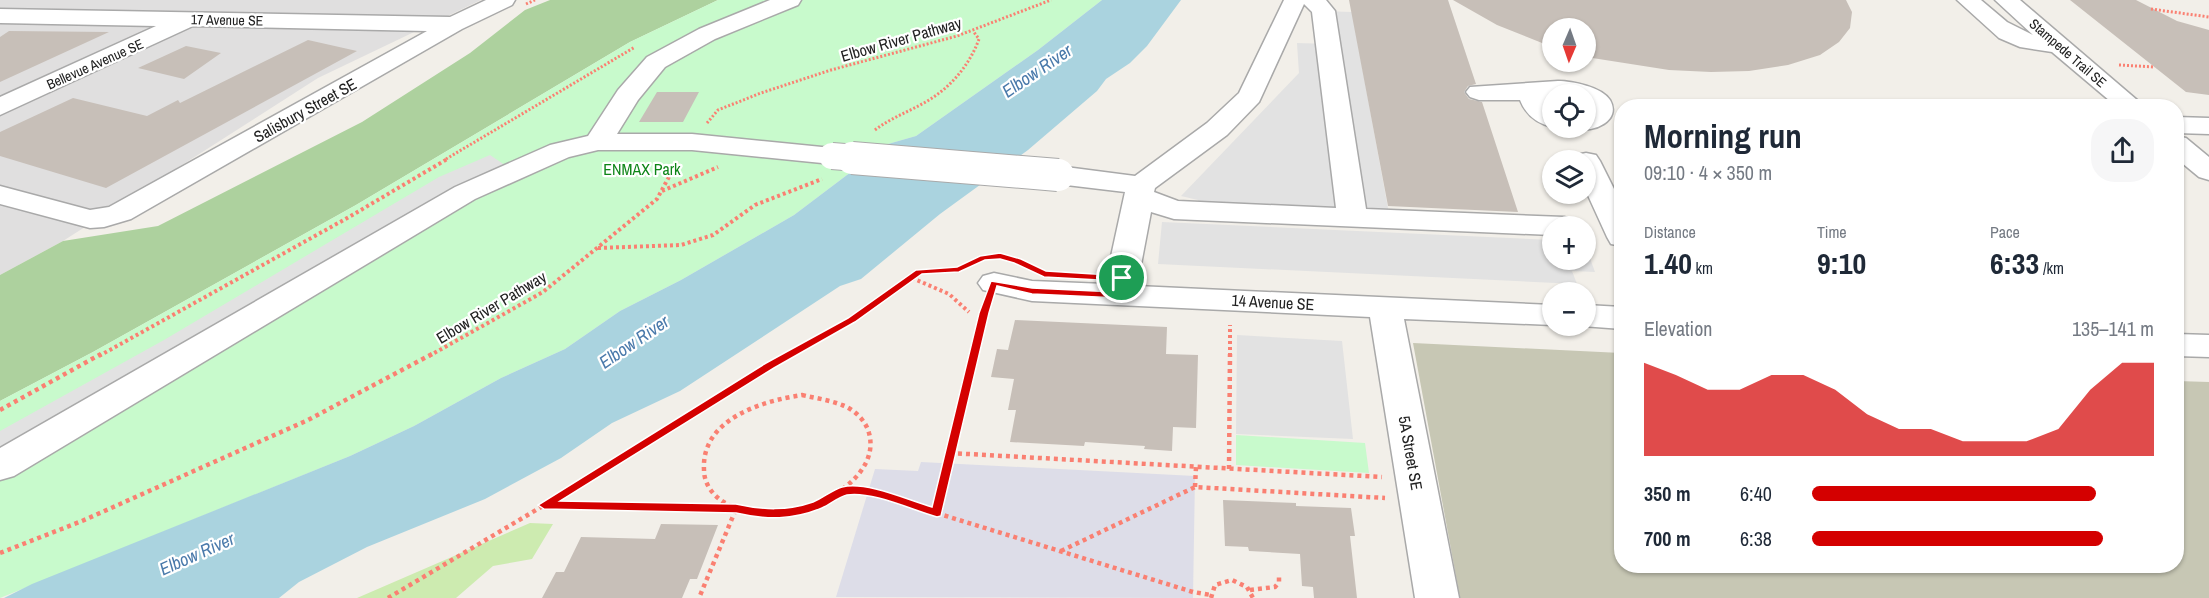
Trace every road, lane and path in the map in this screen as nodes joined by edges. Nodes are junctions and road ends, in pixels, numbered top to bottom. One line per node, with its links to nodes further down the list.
1 (93, 0): 13 (street)
2 (220, 0): 15 (street, Bellevue Avenue SE)
3 (347, 0): 16 (street)
4 (504, 0): 17 (street, Salisbury Street SE)
5 (790, 0): 31 (street)
6 (1051, 0): 32 (path, Elbow River Pathway)
7 (1295, 0): 35 (street)
8 (1313, 0): 37 (street)
9 (1968, 0): 19 (street)
10 (2006, 0): 19 (street, Stampede Trail SE)
11 (2151, 9): 14 (path)
12 (0, 16): 13 (street, 17 Avenue SE)
13 (62, 18): 15 (street, 17 Avenue SE)
14 (2209, 18)
15 (189, 20): 16 (street, 17 Avenue SE); 25 (street, Bellevue Avenue SE)
16 (306, 21): 17 (street, 17 Avenue SE)
17 (454, 24): 36 (street, Salisbury Street SE)
18 (639, 45): 52 (path)
19 (2059, 45): 23 (street, Stampede Trail SE)
20 (2113, 65): 21 (path)
21 (2155, 67)
22 (1480, 97): 26 (street)
23 (2123, 99)
24 (1596, 101): 27 (street)
25 (0, 106)
26 (1542, 116)
27 (1596, 116)
28 (2184, 125): 29 (street)
29 (2209, 126)
30 (1572, 138): 39 (street)
31 (598, 142): 32 (street); 54 (street)
32 (692, 142): 35 (street, bridge); 65 (path, Elbow River Pathway)
33 (2184, 151): 34 (street)
34 (2209, 171)
35 (1140, 191): 37 (street); 43 (street)
36 (0, 195)
37 (1352, 217): 38 (street)
38 (1542, 225)
39 (1614, 228)
40 (1025, 264): 41 (path)
41 (911, 278): 45 (path); 61 (path)
42 (994, 283): 43 (street, 14 Avenue SE); 53 (path)
43 (1119, 295): 44 (street, 14 Avenue SE)
44 (1385, 307): 46 (street, 14 Avenue SE); 72 (street, 5A Street SE)
45 (969, 312)
46 (1542, 315)
47 (1596, 317): 48 (street)
48 (1614, 318)
49 (1230, 326): 56 (path)
50 (2184, 345): 51 (street)
51 (2209, 346)
52 (0, 410)
53 (950, 453): 55 (path); 63 (path)
54 (0, 466)
55 (1196, 466): 56 (path); 58 (path)
56 (1229, 469): 57 (path)
57 (1382, 477)
58 (1195, 487): 60 (path); 64 (path)
59 (844, 491): 62 (path); 62 (path); 63 (path)
60 (1385, 498)
61 (544, 505): 62 (path); 69 (path)
62 (736, 509): 70 (path)
63 (937, 513): 64 (path)
64 (1061, 552): 68 (path)
65 (0, 553)
66 (1279, 577): 67 (path)
67 (1250, 590): 68 (path); 71 (path)
68 (1211, 597)
69 (388, 598)
70 (699, 598)
71 (1253, 598)
72 (1437, 598)

